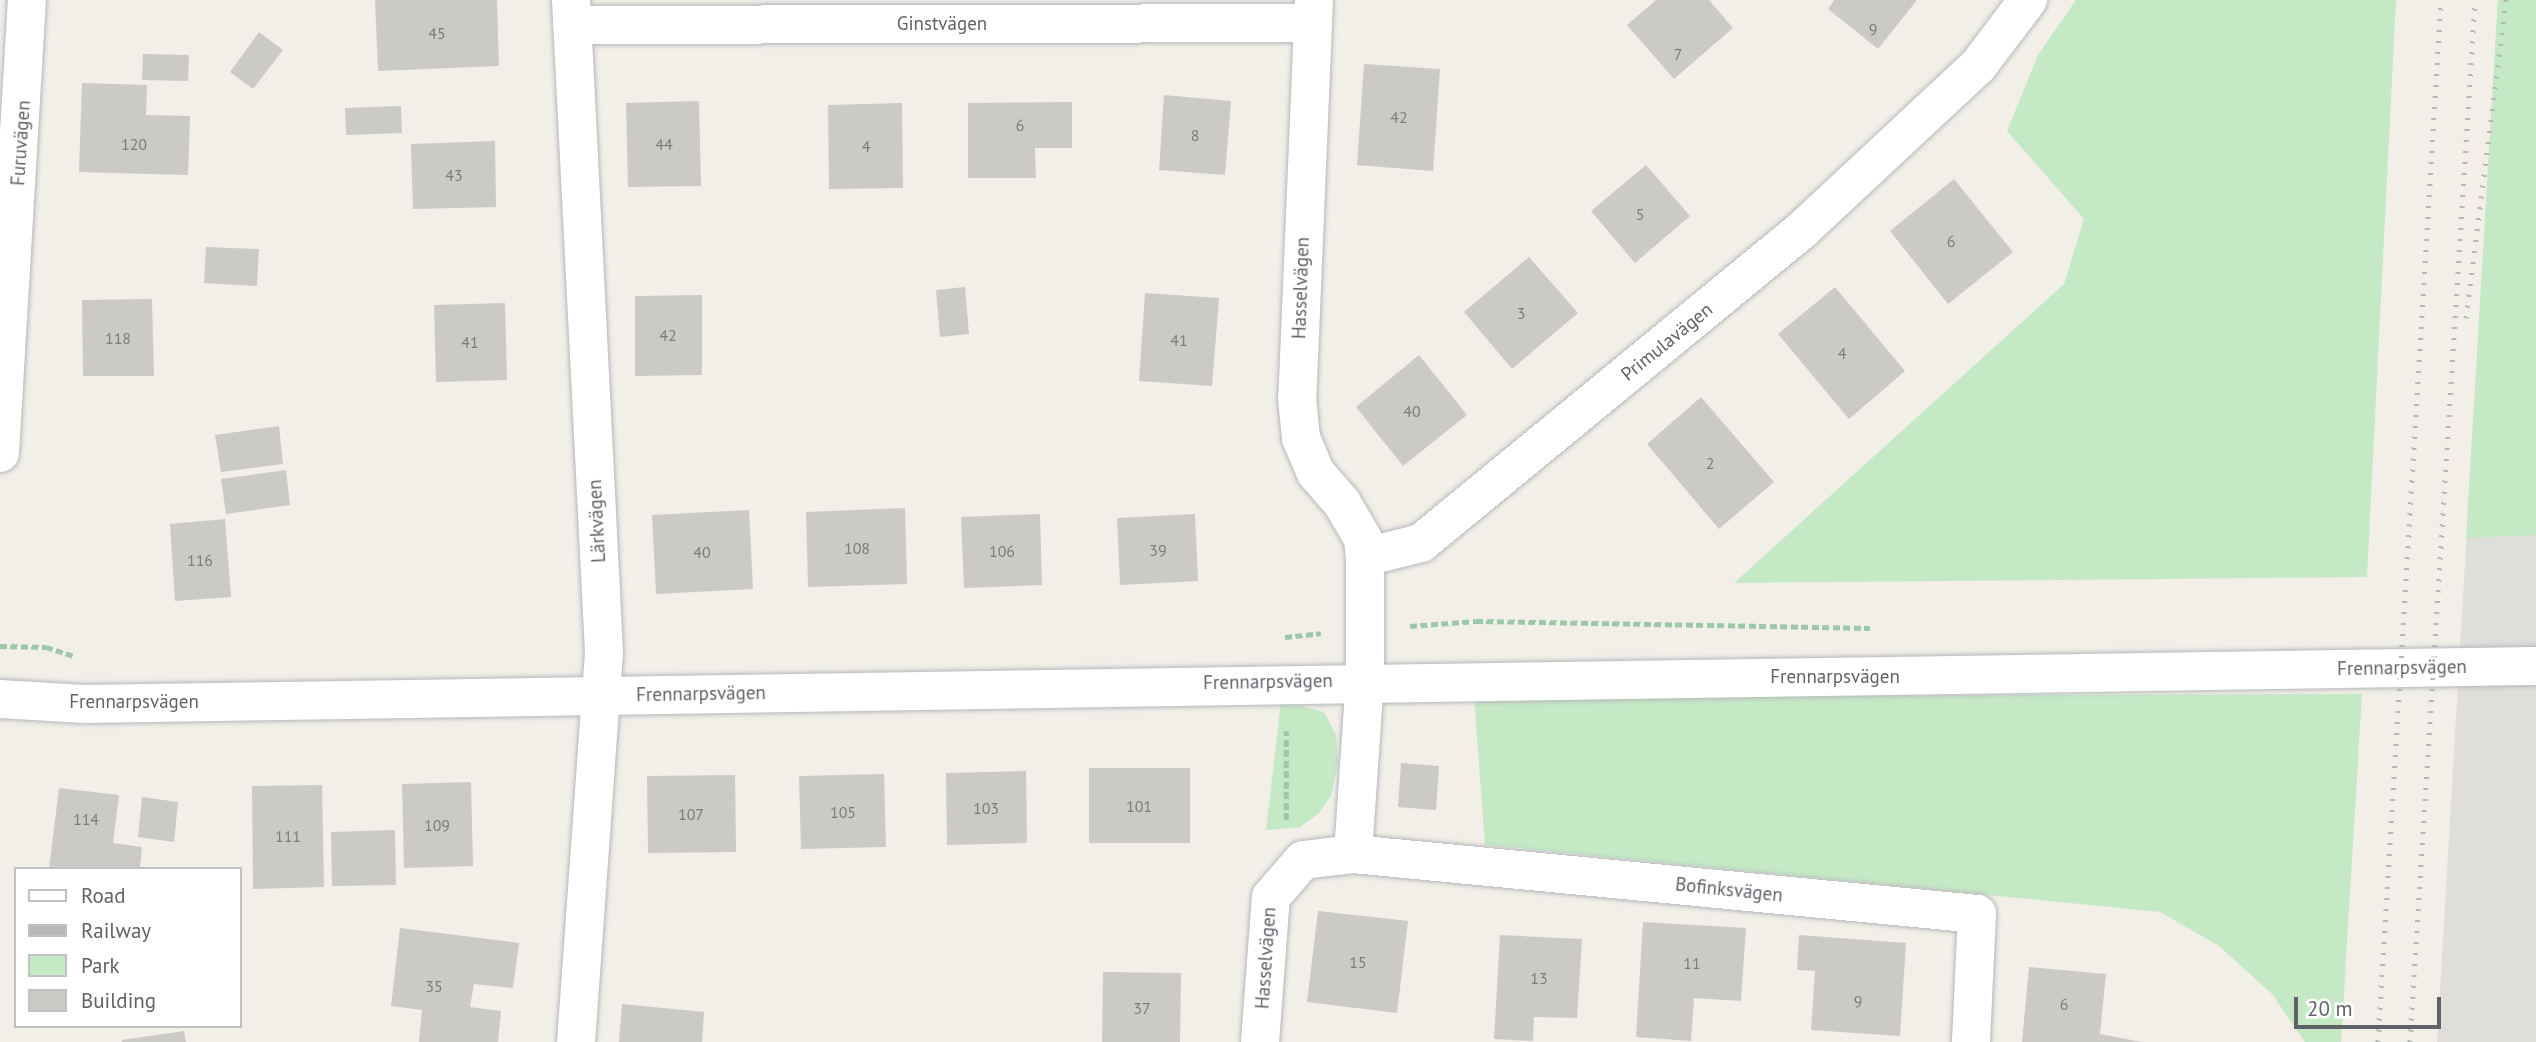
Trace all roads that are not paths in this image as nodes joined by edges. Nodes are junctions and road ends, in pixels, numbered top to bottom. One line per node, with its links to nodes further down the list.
1 (27, 0): 5 (street, Furuvägen)
2 (2028, 0): 6 (street, Primulavägen)
3 (1314, 11): 4 (street, Ginstvägen); 6 (street, Hasselvägen)
4 (571, 13): 9 (street, Lärkvägen)
5 (0, 453)
6 (1364, 557): 8 (street)
7 (2536, 666): 8 (street, Frennarpsvägen)
8 (1365, 679): 9 (street, Frennarpsvägen); 11 (street)
9 (602, 696): 10 (street, Frennarpsvägen); 12 (street, Lärkvägen)
10 (0, 699)
11 (1353, 854): 13 (street, Hasselvägen); 14 (street, Bofinksvägen)
12 (576, 1042)
13 (1260, 1042)
14 (1971, 1042)

